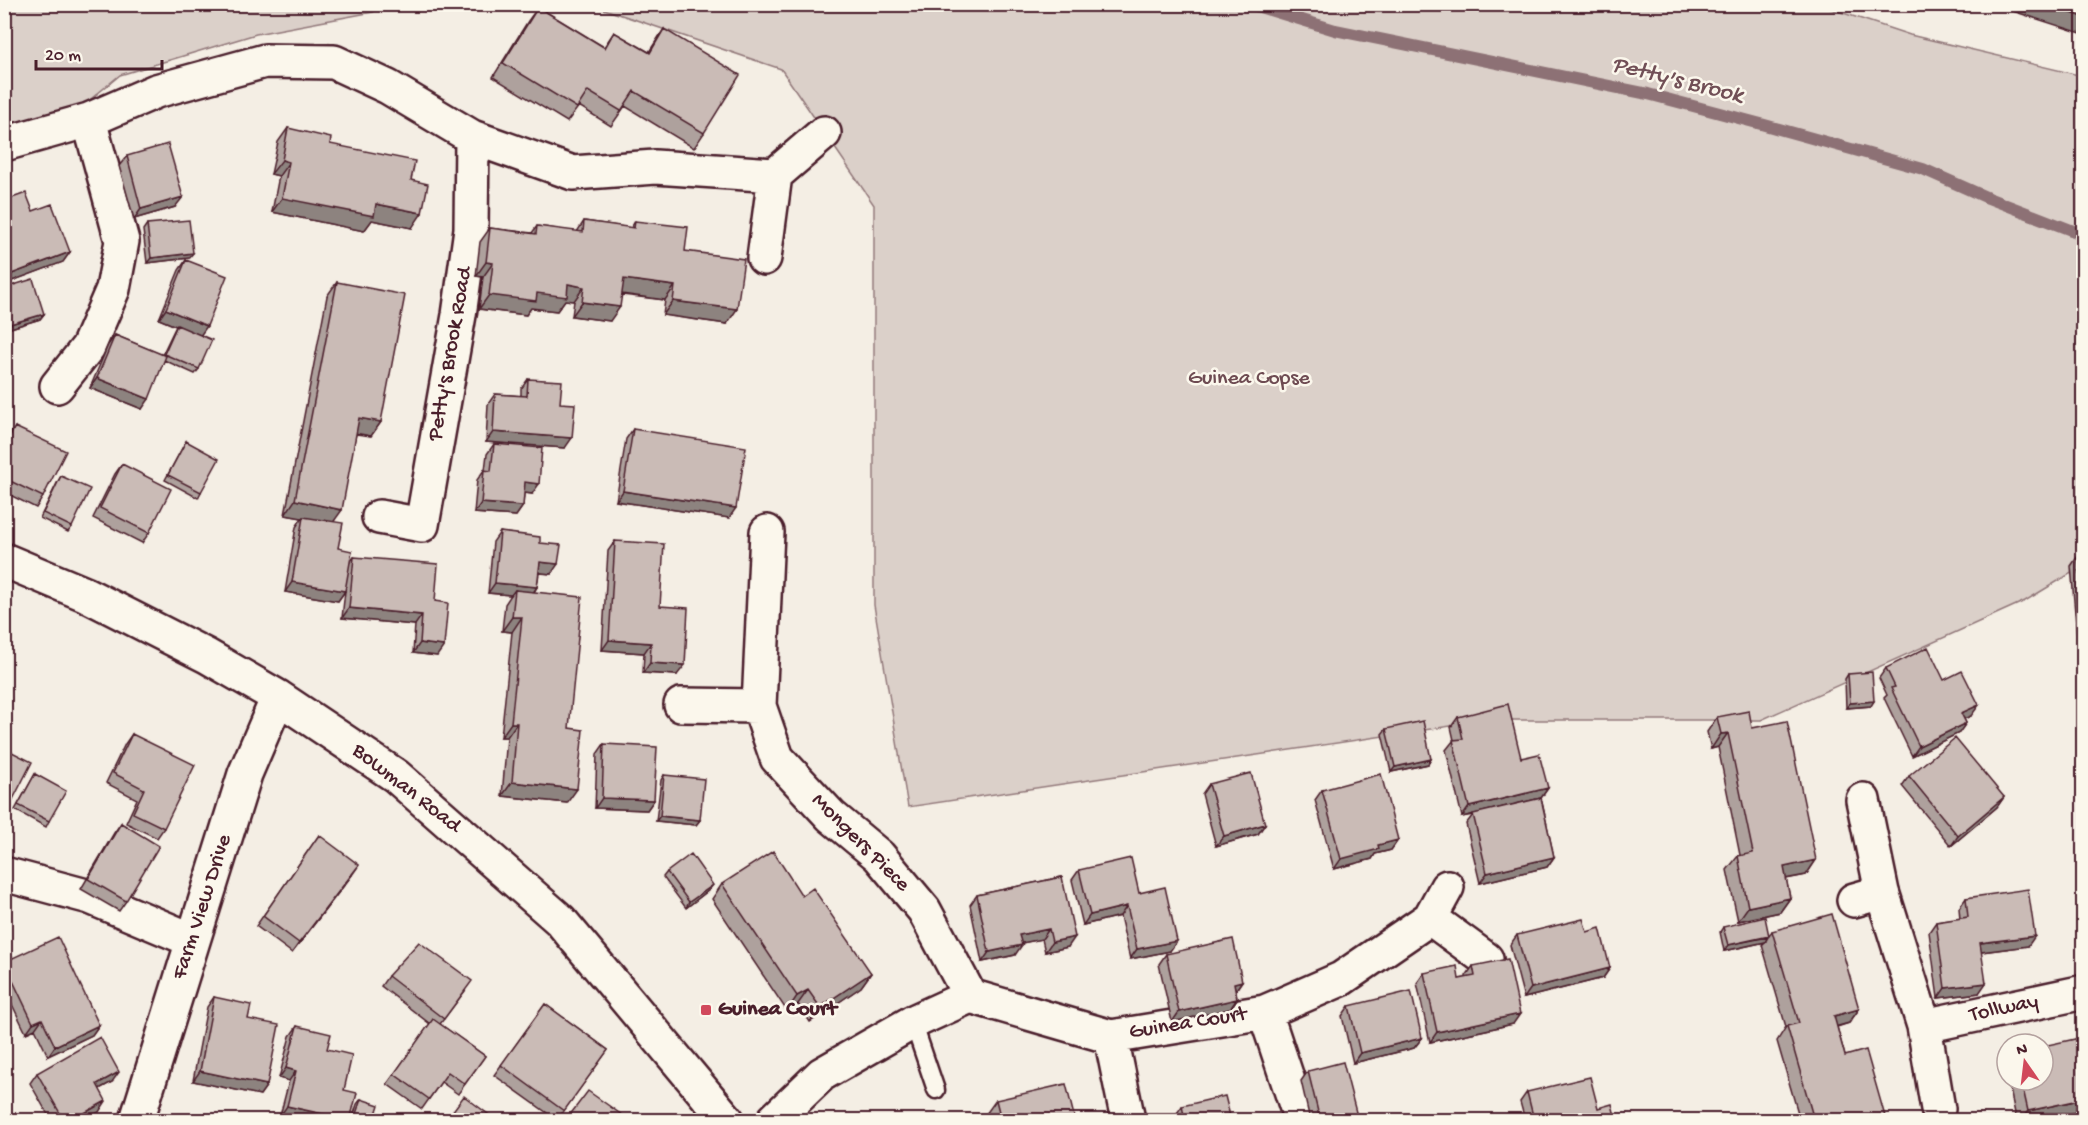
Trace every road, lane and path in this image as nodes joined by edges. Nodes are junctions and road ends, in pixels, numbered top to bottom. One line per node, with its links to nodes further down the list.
1 (89, 120): 3 (street); 4 (street); 7 (street)
2 (824, 133): 5 (street)
3 (471, 138): 5 (street); 8 (street, Petty's Brook Road)
4 (4, 144)
5 (775, 175): 6 (street)
6 (764, 258)
7 (57, 386)
8 (379, 517)
9 (767, 532): 13 (street, Mongers Piece)
10 (4, 560): 11 (street, Bowman Road)
11 (278, 697): 18 (street, Farm View Drive); 29 (street, Bowman Road)
12 (681, 705): 13 (street)
13 (759, 706): 21 (street, Mongers Piece)
14 (1863, 800): 24 (street)
15 (4, 874): 18 (street)
16 (1447, 887): 17 (street, Guinea Court)
17 (1430, 918): 19 (street); 22 (street, Guinea Court)
18 (192, 940): 28 (street, Farm View Drive)
19 (1486, 959)
20 (2084, 992): 24 (street, Tollway)
21 (970, 996): 23 (street); 25 (street, Guinea Court)
22 (1265, 1012): 25 (street, Guinea Court); 32 (street, Guinea Court)
23 (913, 1022): 26 (lane); 30 (street)
24 (1924, 1026): 27 (street)
25 (1112, 1037): 31 (street, Guinea Court)
26 (936, 1090)
27 (1938, 1109)
28 (137, 1120)
29 (728, 1120)
30 (774, 1120)
31 (1128, 1120)
32 (1301, 1120)

